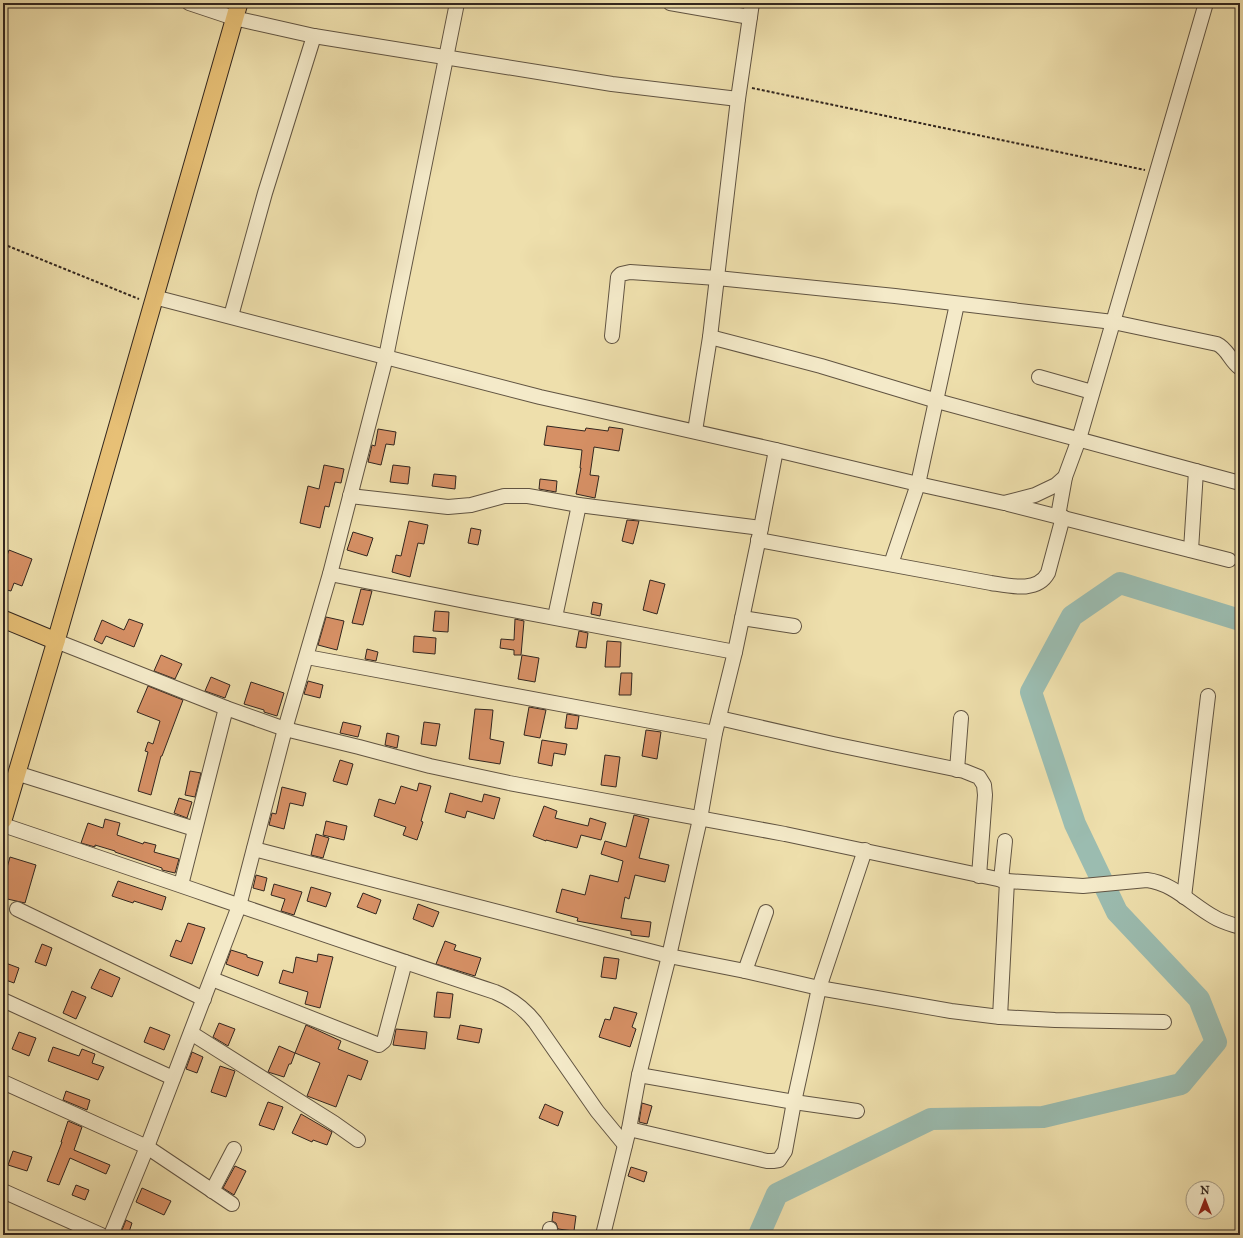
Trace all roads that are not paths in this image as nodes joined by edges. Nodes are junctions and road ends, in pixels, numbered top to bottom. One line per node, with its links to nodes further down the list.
1 (189, 3): 6 (street)
2 (457, 3): 9 (street)
3 (670, 3): 7 (street)
4 (752, 3): 7 (street)
5 (1206, 3): 15 (street)
6 (237, 10): 8 (street); 12 (main road)
7 (750, 17): 10 (street)
8 (314, 36): 9 (street); 14 (street)
9 (446, 57): 10 (street); 18 (street)
10 (739, 93): 11 (street)
11 (717, 278): 13 (street); 16 (street); 17 (street)
12 (153, 300): 14 (street); 43 (main road)
13 (957, 304): 15 (street); 22 (street)
14 (231, 316): 18 (street)
15 (1113, 322): 19 (street); 21 (street)
16 (612, 336)
17 (710, 337): 22 (street); 23 (street)
18 (386, 357): 23 (street); 30 (street)
19 (1240, 368)
20 (1040, 377): 21 (street)
21 (1092, 392): 24 (street)
22 (937, 401): 24 (street); 29 (street)
23 (695, 431): 25 (street)
24 (1079, 439): 26 (street); 27 (street)
25 (776, 450): 29 (street); 34 (street)
26 (1196, 471): 28 (street); 35 (street)
27 (1065, 477): 31 (street); 33 (street)
28 (1240, 483)
29 (918, 484): 31 (street); 37 (street)
30 (350, 496): 32 (street); 38 (street)
31 (1004, 502): 33 (street)
32 (579, 505): 34 (street); 39 (street)
33 (1060, 516): 35 (street); 37 (street)
34 (759, 534): 37 (street); 41 (street)
35 (1191, 550): 36 (street)
36 (1229, 560)
37 (892, 564)
38 (330, 574): 39 (street); 45 (street)
39 (555, 617): 44 (street)
40 (3, 618): 43 (main road)
41 (742, 618): 42 (street); 44 (street)
42 (794, 626)
43 (56, 641): 47 (street); 53 (main road)
44 (735, 652): 48 (street)
45 (307, 657): 50 (street); 51 (street)
46 (1208, 696): 64 (street)
47 (226, 708): 50 (street); 57 (street)
48 (719, 718): 51 (street); 52 (street)
49 (961, 718): 52 (street)
50 (285, 729): 54 (street); 59 (street)
51 (715, 733): 54 (street)
52 (957, 770): 61 (street)
53 (16, 773): 55 (main road); 57 (street)
54 (700, 819): 60 (street); 69 (street)
55 (3, 820)
56 (3, 825): 63 (street)
57 (195, 829): 63 (street)
58 (1005, 841): 62 (street)
59 (254, 849): 65 (street); 69 (street)
60 (865, 850): 61 (street); 73 (street)
61 (979, 876): 62 (street)
62 (1004, 881): 64 (street); 76 (street)
63 (181, 885): 65 (street)
64 (1184, 897): 68 (street)
65 (239, 906): 70 (street); 72 (street)
66 (17, 909): 74 (street)
67 (766, 912): 71 (street)
68 (1240, 927)
69 (669, 956): 71 (street); 79 (street)
70 (405, 962): 72 (street); 86 (street)
71 (745, 971): 73 (street)
72 (212, 979): 74 (street)
73 (819, 988): 76 (street); 82 (street)
74 (204, 999): 78 (street)
75 (3, 1000): 80 (street)
76 (1000, 1017): 77 (street)
77 (1164, 1022)
78 (191, 1033): 80 (street); 85 (street)
79 (639, 1075): 82 (street); 84 (street)
80 (173, 1078): 87 (street)
81 (3, 1082): 87 (street)
82 (794, 1102): 83 (street); 84 (street)
83 (858, 1111)
84 (629, 1129): 86 (street)
85 (358, 1140)
86 (625, 1145): 94 (street)
87 (147, 1147): 90 (street); 93 (street)
88 (234, 1150): 90 (street)
89 (3, 1191): 92 (street)
90 (212, 1191): 91 (street)
91 (232, 1204)
92 (101, 1235)
93 (111, 1235)
94 (603, 1235)

